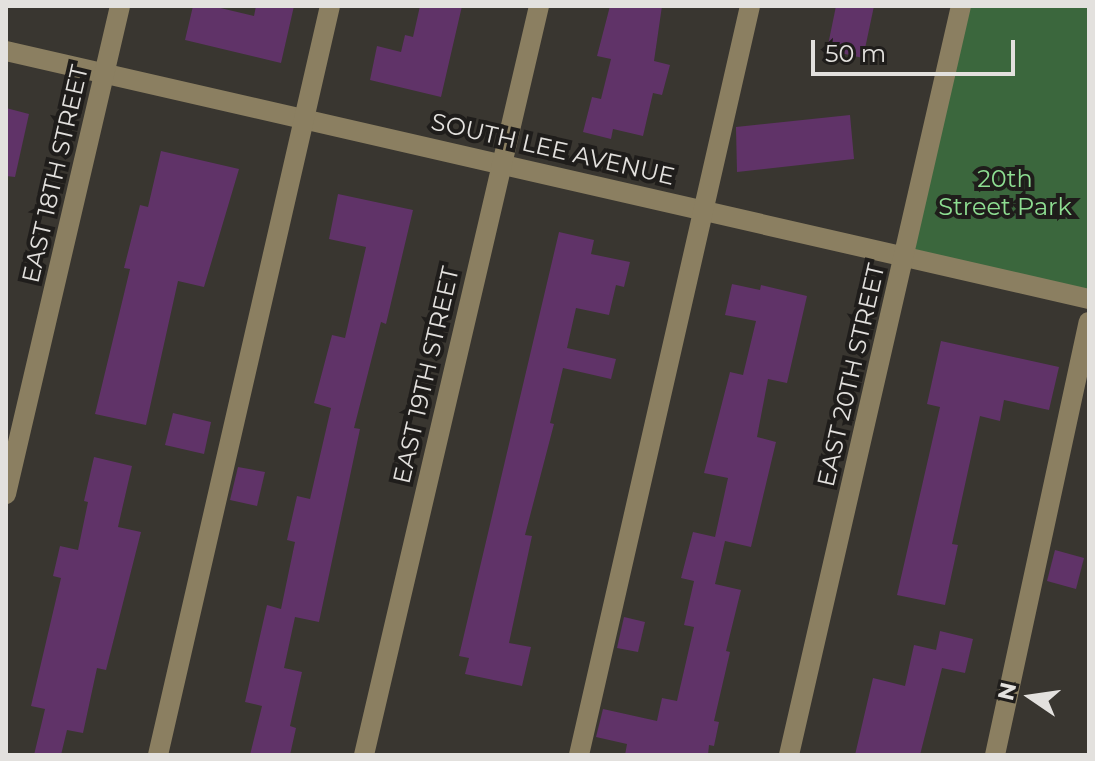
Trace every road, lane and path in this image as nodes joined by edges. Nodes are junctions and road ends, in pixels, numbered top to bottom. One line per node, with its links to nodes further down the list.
1 (120, 6): 7 (street, EAST 18TH STREET)
2 (330, 6): 8 (street)
3 (539, 6): 9 (street, EAST 19TH STREET)
4 (750, 6): 10 (street)
5 (961, 6): 11 (street, EAST 20TH STREET)
6 (6, 51): 7 (street, SOUTH LEE AVENUE)
7 (106, 74): 8 (street, SOUTH LEE AVENUE); 14 (street, EAST 18TH STREET)
8 (304, 120): 9 (street, SOUTH LEE AVENUE); 15 (street)
9 (503, 164): 10 (street, SOUTH LEE AVENUE); 16 (street, EAST 19TH STREET)
10 (705, 210): 11 (street, SOUTH LEE AVENUE); 17 (street)
11 (904, 258): 12 (street, SOUTH LEE AVENUE); 18 (street, EAST 20TH STREET)
12 (1089, 299)
13 (1089, 322): 19 (street)
14 (6, 494)
15 (158, 755)
16 (364, 755)
17 (579, 755)
18 (789, 755)
19 (995, 755)

